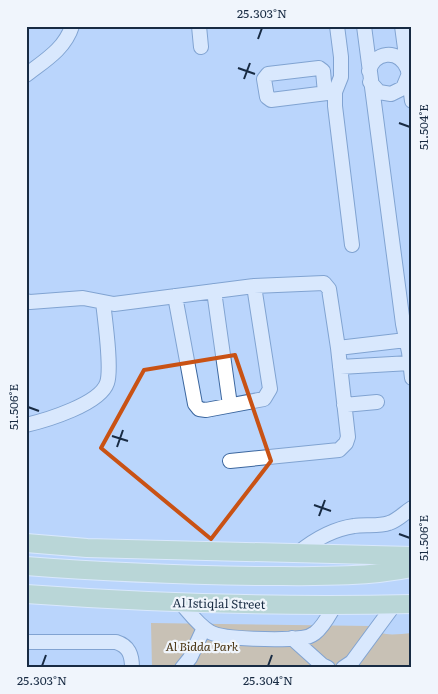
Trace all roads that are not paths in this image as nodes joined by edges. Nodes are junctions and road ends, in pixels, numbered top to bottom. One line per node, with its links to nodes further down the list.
1 (72, 26): 8 (street)
2 (199, 26): 6 (street)
3 (338, 26): 11 (street)
4 (364, 26): 9 (street)
5 (402, 26): 7 (street)
6 (201, 47)
7 (407, 72): 9 (street); 9 (street); 10 (street)
8 (26, 75)
9 (370, 77): 18 (street)
10 (412, 101)
11 (352, 245)
12 (254, 286): 13 (street); 17 (street); 22 (street)
13 (214, 291): 14 (street); 22 (street)
14 (175, 296): 15 (street); 22 (street)
15 (103, 302): 16 (street); 24 (street)
16 (28, 303)
17 (338, 348): 18 (street); 19 (street)
18 (410, 353): 19 (street); 20 (street)
19 (340, 367): 23 (street)
20 (412, 378)
21 (377, 402): 23 (street)
22 (230, 405)
23 (344, 405): 25 (street)
24 (26, 425)
25 (230, 461)
26 (411, 507): 28 (street)
27 (26, 543): 28 (main road)
28 (298, 553): 29 (main road)
29 (412, 556)
30 (26, 566): 31 (main road)
31 (412, 568)
32 (26, 594): 33 (main road, Al Istiqlal Street)
33 (180, 602): 35 (main road, Al Istiqlal Street); 37 (street)
34 (412, 604): 36 (main road, Al Istiqlal Street)
35 (335, 605): 36 (main road, Al Istiqlal Street); 38 (street)
36 (394, 605): 43 (street)
37 (204, 628): 38 (street); 41 (street)
38 (292, 638): 42 (street)
39 (26, 642): 40 (street)
40 (132, 668)
41 (182, 668)
42 (328, 668)
43 (343, 668)

